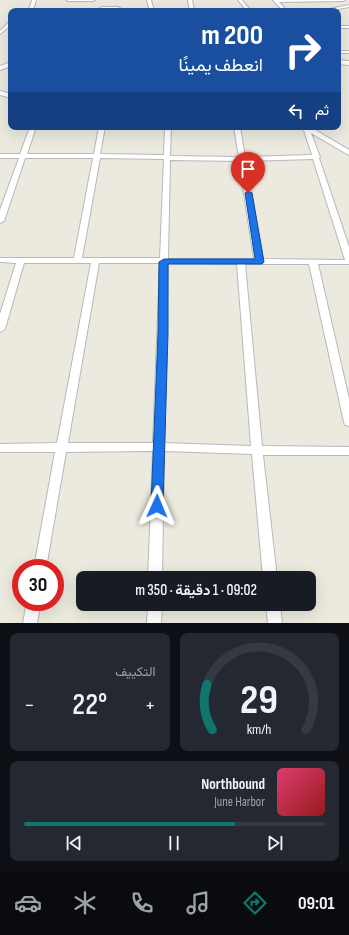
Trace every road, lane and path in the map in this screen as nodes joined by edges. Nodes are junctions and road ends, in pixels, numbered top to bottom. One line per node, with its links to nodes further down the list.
1 (68, 0): 2 (street)
2 (93, 0)
3 (240, 0): 10 (street)
4 (292, 0): 5 (street); 6 (street)
5 (343, 0): 7 (street)
6 (276, 1)
7 (348, 6): 11 (street)
8 (102, 8): 9 (street)
9 (118, 8)
10 (247, 8)
11 (337, 8)
12 (8, 27): 13 (street)
13 (0, 33)
14 (32, 130): 22 (street)
15 (101, 130): 23 (street)
16 (168, 130): 24 (street)
17 (237, 130): 26 (street)
18 (307, 130): 25 (street)
19 (311, 130): 20 (street)
20 (349, 153)
21 (0, 156): 22 (street)
22 (24, 156): 23 (street); 27 (street)
23 (96, 156): 24 (street); 31 (street)
24 (167, 157): 26 (street); 33 (street)
25 (317, 157): 26 (street); 28 (street)
26 (242, 159): 35 (street)
27 (0, 221)
28 (349, 259)
29 (0, 260): 30 (street)
30 (21, 260): 31 (street); 38 (street)
31 (78, 260): 32 (street)
32 (95, 261): 33 (street); 42 (street)
33 (164, 262): 34 (street); 40 (street)
34 (241, 262): 35 (street); 43 (street)
35 (259, 262): 36 (street)
36 (313, 262): 37 (street); 39 (street)
37 (349, 262)
38 (0, 329)
39 (349, 422)
40 (158, 447): 42 (street); 43 (street); 46 (street)
41 (0, 448): 42 (street)
42 (62, 448): 45 (street)
43 (257, 450): 44 (street); 47 (street)
44 (349, 451)
45 (42, 559)
46 (155, 571)
47 (269, 571)
48 (32, 611): 51 (street)
49 (155, 611): 52 (street)
50 (274, 611): 53 (street)
51 (30, 623)
52 (154, 623)
53 (275, 623)

